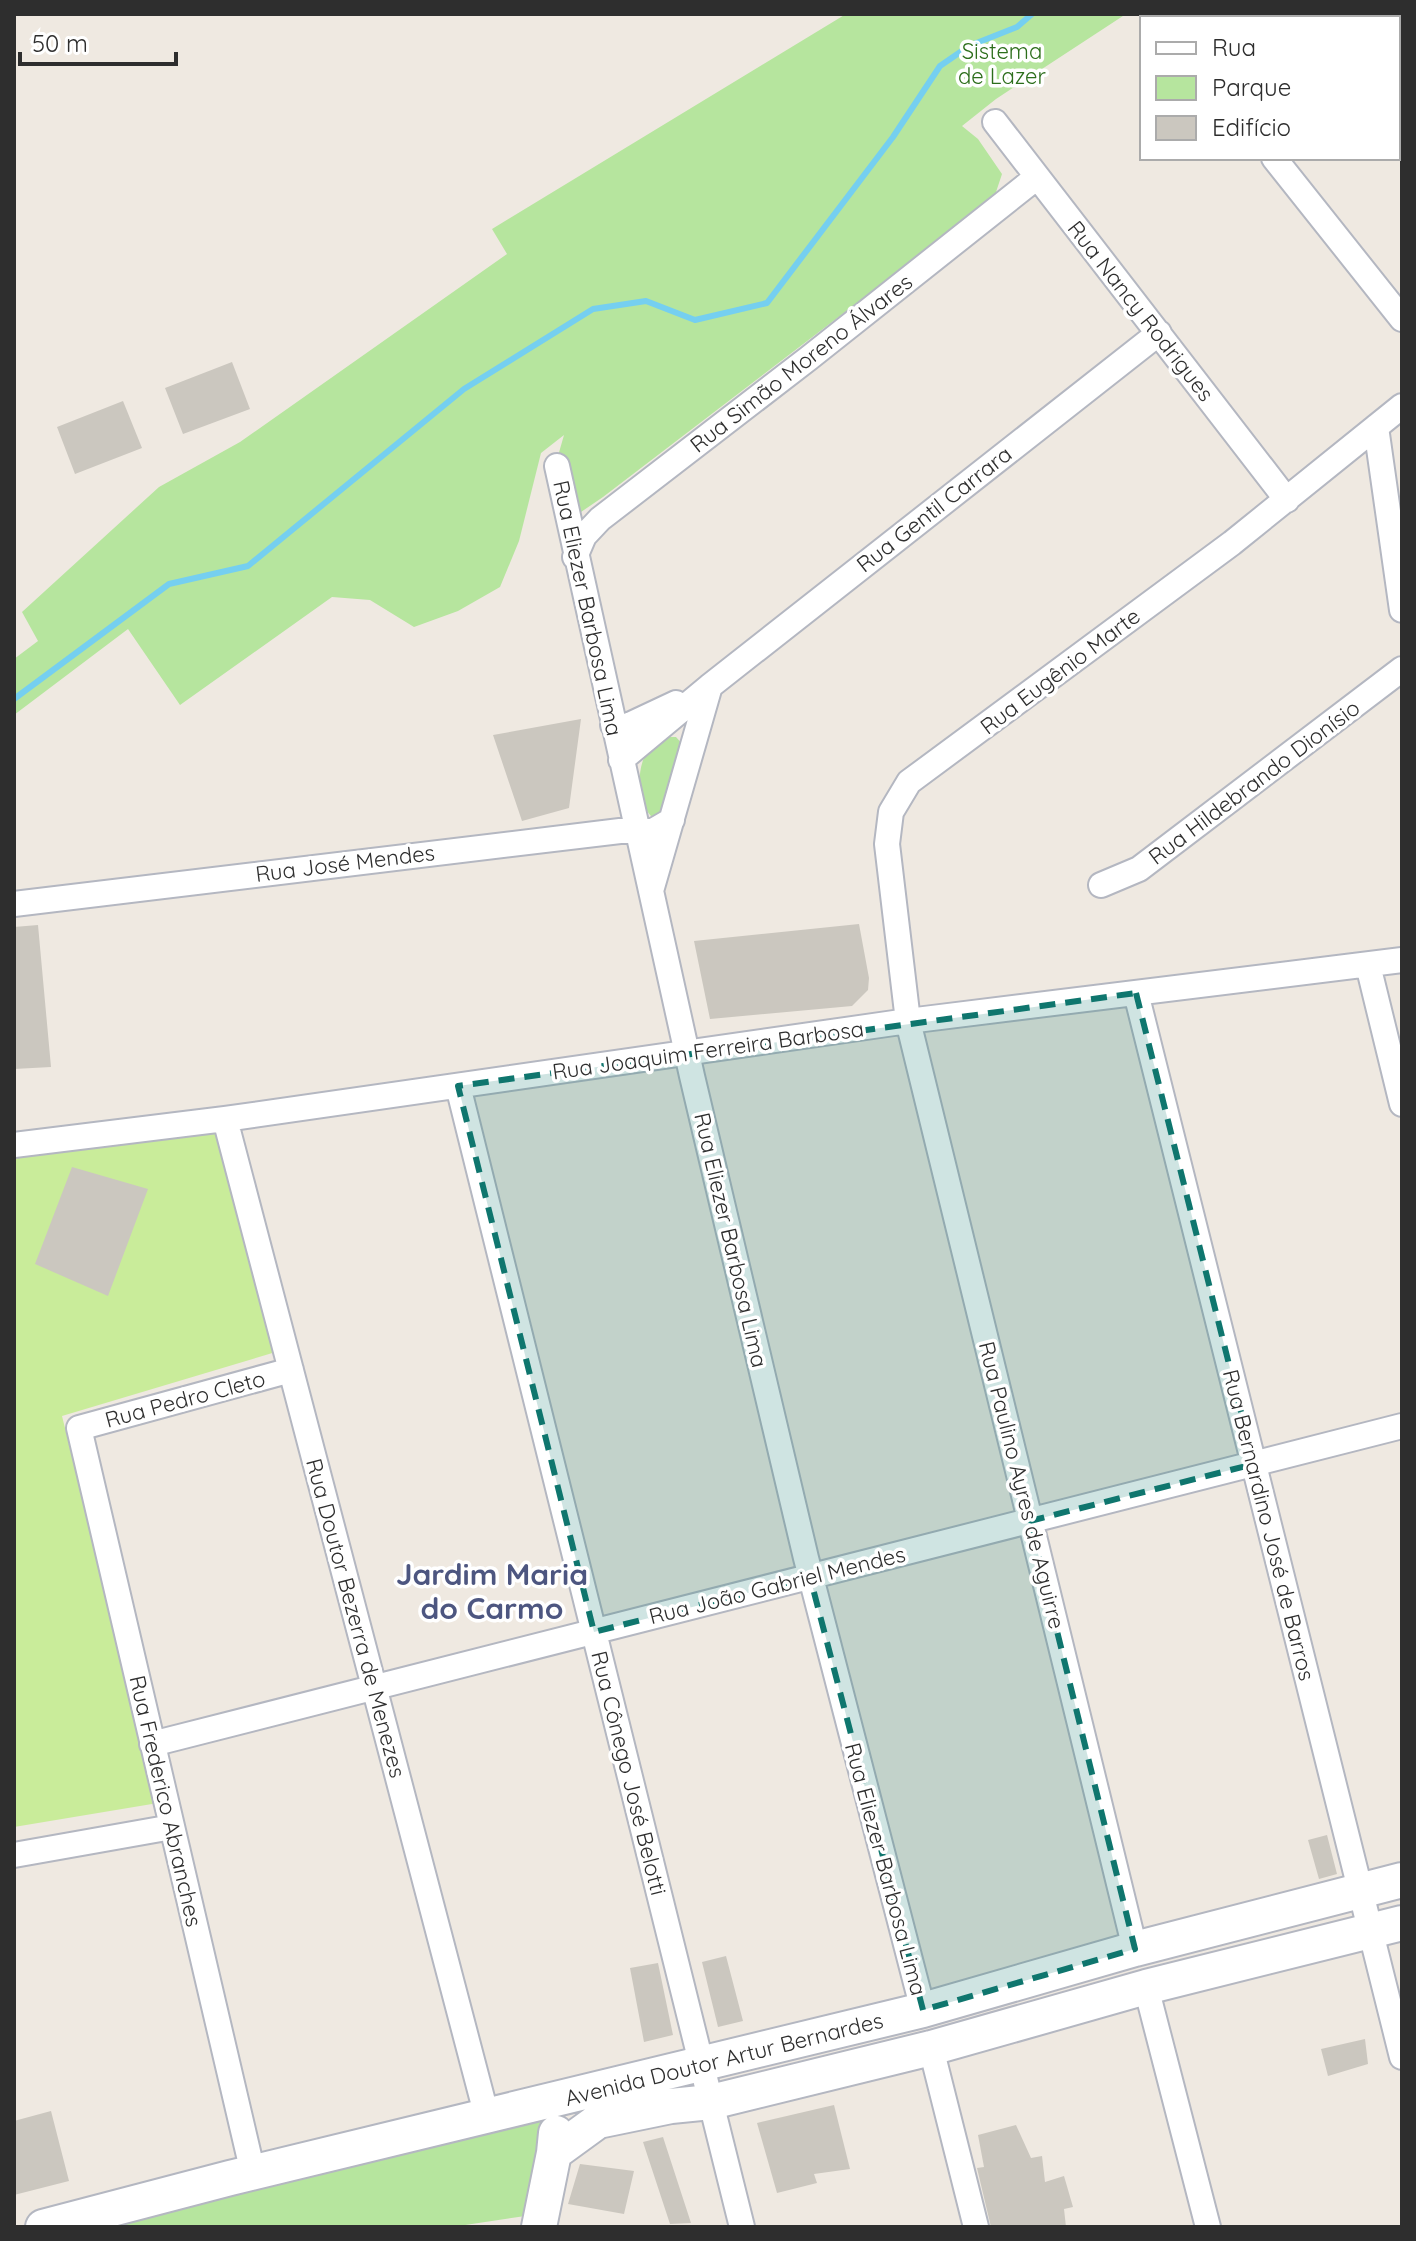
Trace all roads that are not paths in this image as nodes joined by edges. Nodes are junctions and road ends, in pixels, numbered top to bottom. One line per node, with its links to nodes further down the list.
1 (995, 122): 3 (street, Rua Nancy Rodrigues)
2 (1276, 160): 4 (street)
3 (1037, 177): 5 (street, Rua Nancy Rodrigues); 10 (street, Rua Simão Moreno Álvares)
4 (1402, 319)
5 (1159, 333): 9 (street, Rua Nancy Rodrigues); 14 (street, Rua Gentil Carrara)
6 (1402, 406): 7 (street, Rua Eugênio Marte)
7 (1376, 427): 9 (street, Rua Eugênio Marte); 11 (street)
8 (557, 466): 10 (street, Rua Eliezer Barbosa Lima)
9 (1287, 500): 25 (street, Rua Eugênio Marte)
10 (575, 557): 15 (street, Rua Eliezer Barbosa Lima)
11 (1399, 572): 12 (street)
12 (1402, 610)
13 (1402, 669): 19 (street, Rua Hildebrando Dionísio)
14 (710, 686): 15 (street, Rua Gentil Carrara); 16 (street, Rua Gentil Carrara); 17 (street)
15 (613, 725): 16 (street, Rua Eliezer Barbosa Lima)
16 (621, 760): 18 (street, Rua Eliezer Barbosa Lima)
17 (672, 820): 18 (street, Rua José Mendes); 20 (street)
18 (636, 831): 20 (street, Rua Eliezer Barbosa Lima); 21 (street, Rua José Mendes)
19 (1101, 885)
20 (650, 892): 26 (street, Rua Eliezer Barbosa Lima)
21 (14, 904)
22 (1402, 960): 23 (street, Rua Joaquim Ferreira Barbosa)
23 (1368, 965): 24 (street, Rua Joaquim Ferreira Barbosa); 28 (street)
24 (1136, 993): 25 (street, Rua Joaquim Ferreira Barbosa); 34 (street, Rua Bernardino José de Barros)
25 (908, 1021): 26 (street, Rua Joaquim Ferreira Barbosa); 35 (street, Rua Paulino Ayres de Aguirre)
26 (687, 1051): 27 (street, Rua Joaquim Ferreira Barbosa); 36 (street, Rua Eliezer Barbosa Lima)
27 (458, 1086): 29 (street, Rua Joaquim Ferreira Barbosa); 37 (street, Rua Cônego José Belotti)
28 (1402, 1104)
29 (225, 1119): 30 (street, Rua Joaquim Ferreira Barbosa); 31 (street, Rua Doutor Bezerra de Menezes)
30 (14, 1145)
31 (291, 1370): 33 (street, Rua Pedro Cleto); 38 (street, Rua Doutor Bezerra de Menezes)
32 (1402, 1426): 34 (street, Rua João Gabriel Mendes)
33 (79, 1428): 39 (street, Rua Frederico Abranches)
34 (1254, 1464): 35 (street, Rua João Gabriel Mendes); 43 (street, Rua Bernardino José de Barros)
35 (1030, 1521): 36 (street, Rua João Gabriel Mendes); 45 (street, Rua Paulino Ayres de Aguirre)
36 (810, 1577): 37 (street, Rua João Gabriel Mendes); 47 (street, Rua Eliezer Barbosa Lima)
37 (594, 1632): 38 (street, Rua João Gabriel Mendes); 50 (street, Rua Cônego José Belotti)
38 (374, 1687): 39 (street, Rua João Gabriel Mendes); 53 (street, Rua Doutor Bezerra de Menezes)
39 (152, 1744): 40 (street, Rua Frederico Abranches)
40 (172, 1827): 41 (street); 55 (street, Rua Frederico Abranches)
41 (14, 1855)
42 (1402, 1880): 43 (main road, Avenida Doutor Artur Bernardes)
43 (1360, 1891): 44 (street, Rua Bernardino José de Barros); 45 (main road, Avenida Doutor Artur Bernardes)
44 (1386, 1927): 46 (main road, Avenida Doutor Artur Bernardes); 49 (street, Rua Bernardino José de Barros)
45 (1135, 1949): 47 (main road, Avenida Doutor Artur Bernardes)
46 (1146, 1987): 48 (main road, Avenida Doutor Artur Bernardes); 60 (street)
47 (923, 2010): 50 (main road, Avenida Doutor Artur Bernardes)
48 (931, 2048): 52 (main road, Avenida Doutor Artur Bernardes); 59 (street)
49 (1402, 2057)
50 (702, 2064): 51 (main road, Avenida Doutor Artur Bernardes); 52 (street, Rua Cônego José Belotti)
51 (559, 2100): 53 (main road, Avenida Doutor Artur Bernardes); 54 (main road)
52 (711, 2102): 54 (main road, Avenida Doutor Artur Bernardes); 58 (street, Rua Cônego José Belotti)
53 (487, 2117): 55 (main road, Avenida Doutor Artur Bernardes)
54 (554, 2153): 57 (main road)
55 (253, 2173): 56 (main road, Avenida Doutor Artur Bernardes)
56 (43, 2227)
57 (539, 2227)
58 (742, 2227)
59 (976, 2227)
60 (1208, 2227)

